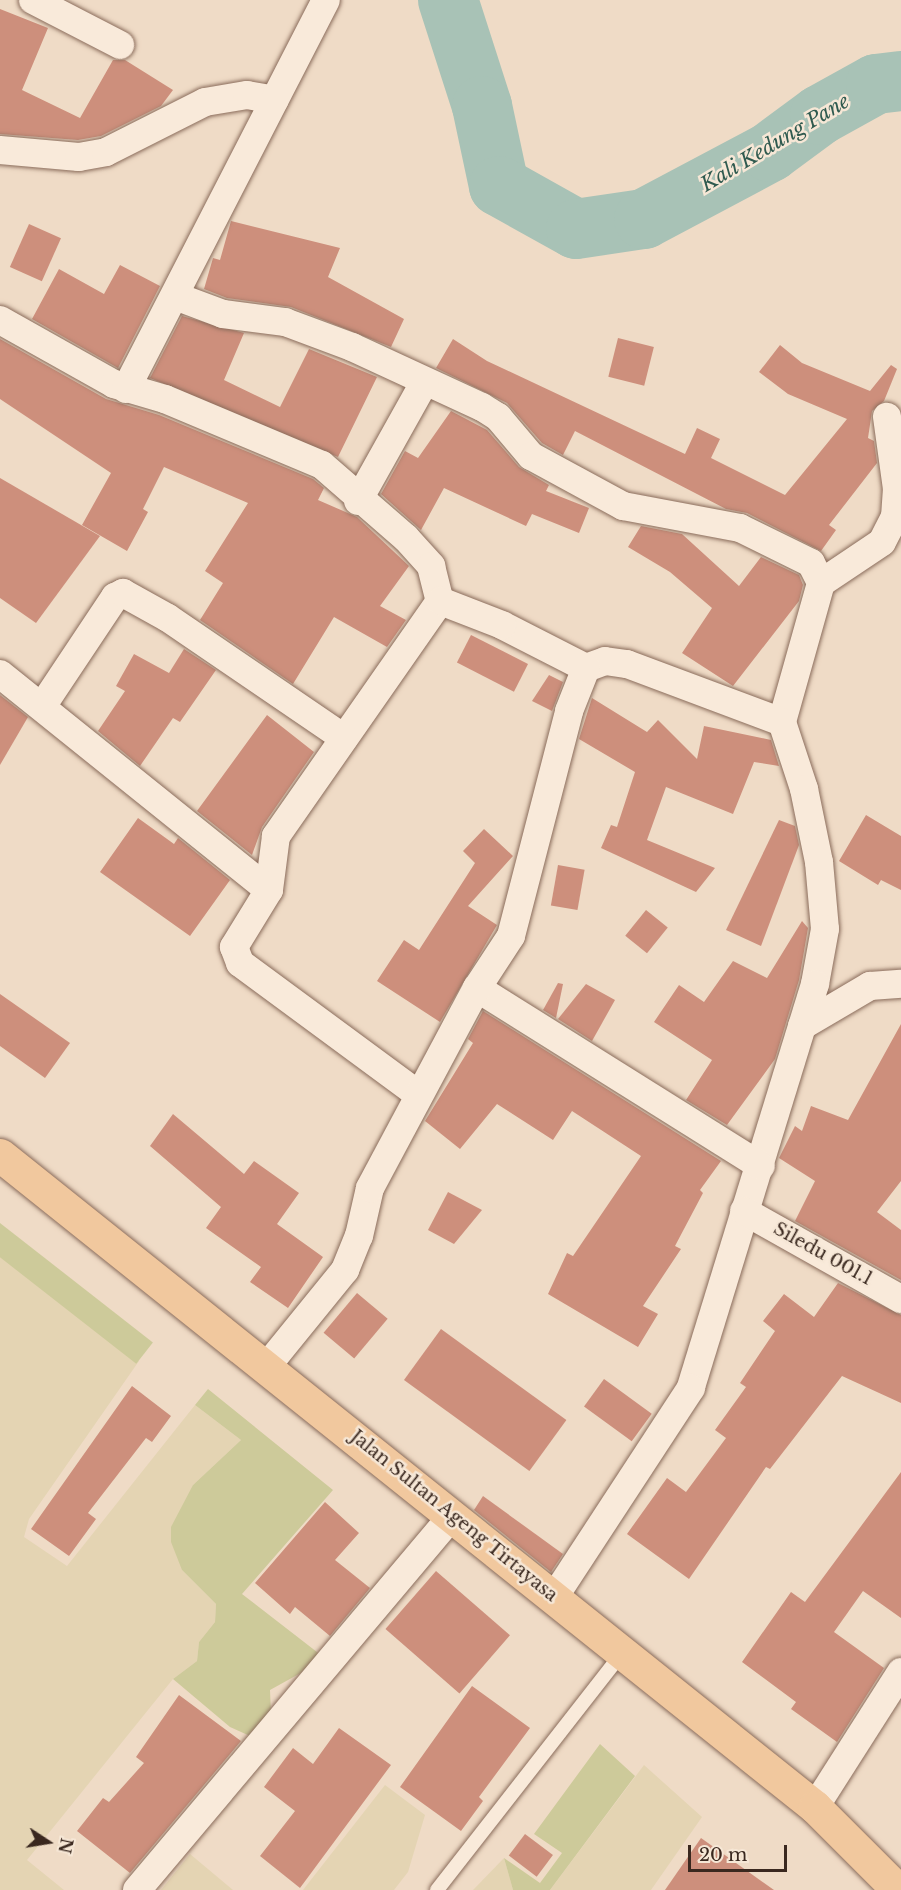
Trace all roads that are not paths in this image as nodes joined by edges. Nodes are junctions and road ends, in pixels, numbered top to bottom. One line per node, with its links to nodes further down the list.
1 (33, 0): 3 (street)
2 (326, 0): 4 (street)
3 (120, 45)
4 (275, 100): 5 (street); 6 (street)
5 (0, 150)
6 (175, 296): 8 (street); 9 (street)
7 (0, 320): 9 (street)
8 (425, 381): 11 (street); 12 (street)
9 (126, 389): 11 (street)
10 (887, 417): 12 (street)
11 (358, 501): 13 (street)
12 (821, 583): 17 (street)
13 (440, 601): 14 (street); 18 (street)
14 (586, 668): 17 (street); 21 (street)
15 (0, 674): 16 (street)
16 (43, 705): 18 (street); 19 (street)
17 (782, 722): 22 (street)
18 (344, 738): 19 (street)
19 (269, 890): 23 (street)
20 (901, 984): 22 (street)
21 (477, 988): 23 (street); 25 (street)
22 (802, 1026): 25 (street)
23 (419, 1095): 28 (street)
24 (0, 1155): 28 (main road, Jalan Sultan Ageng Tirtayasa)
25 (761, 1166): 26 (street)
26 (744, 1212): 27 (street, Siledu 001.1); 30 (street)
27 (901, 1299)
28 (267, 1366): 29 (main road, Jalan Sultan Ageng Tirtayasa)
29 (446, 1525): 30 (main road, Jalan Sultan Ageng Tirtayasa); 34 (street)
30 (555, 1596): 31 (main road, Jalan Sultan Ageng Tirtayasa)
31 (616, 1663): 33 (main road, Jalan Sultan Ageng Tirtayasa); 35 (lane)
32 (901, 1672): 33 (street)
33 (815, 1807): 36 (main road, Jalan Sultan Ageng Tirtayasa)
34 (137, 1890)
35 (437, 1890)
36 (898, 1890)

